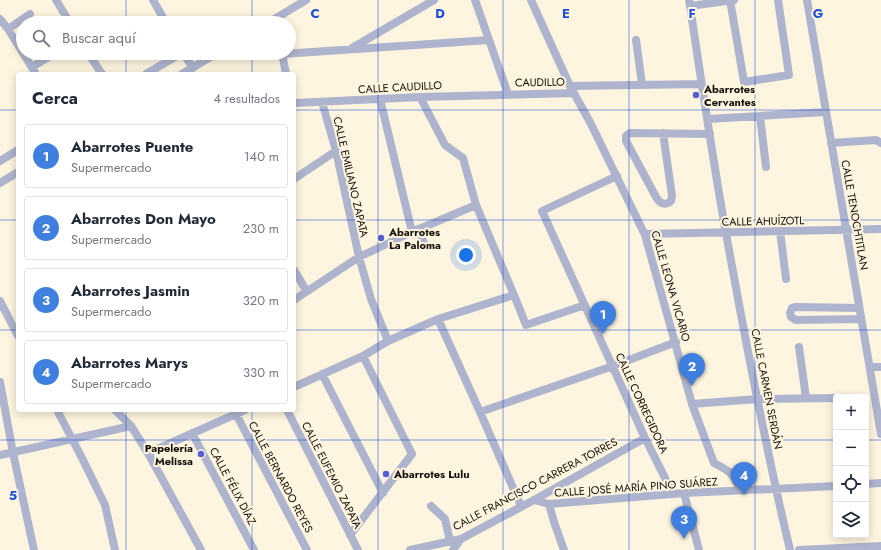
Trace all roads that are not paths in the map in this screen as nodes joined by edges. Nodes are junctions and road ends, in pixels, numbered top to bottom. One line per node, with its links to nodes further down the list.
1 (56, 0): 14 (street)
2 (153, 0): 15 (street)
3 (306, 0): 16 (street)
4 (434, 0): 23 (street)
5 (475, 0): 20 (street)
6 (531, 0): 40 (street, CALLE LEONA VICARIO)
7 (730, 0): 8 (street); 9 (street); 11 (street)
8 (734, 0)
9 (778, 0)
10 (807, 0): 46 (street, CALLE TENOCHTITLAN)
11 (689, 3): 39 (street, CALLE CARMEN SERDÁN)
12 (30, 14): 13 (street)
13 (27, 16)
14 (66, 16)
15 (162, 16)
16 (283, 16)
17 (0, 19): 19 (street)
18 (16, 24): 19 (street)
19 (8, 29): 22 (street)
20 (489, 40): 23 (street); 41 (street)
21 (636, 40): 38 (street)
22 (16, 42)
23 (349, 50): 24 (street)
24 (296, 53)
25 (28, 60): 33 (street)
26 (46, 60): 33 (street)
27 (93, 60): 34 (street)
28 (171, 60): 35 (street)
29 (188, 60): 32 (street)
30 (206, 60): 32 (street)
31 (283, 60): 37 (street)
32 (193, 68): 36 (street)
33 (34, 70)
34 (101, 72)
35 (150, 72)
36 (186, 72)
37 (286, 72)
38 (642, 84): 39 (street, CAUDILLO); 40 (street, CAUDILLO)
39 (702, 84): 48 (street, CALLE CARMEN SERDÁN)
40 (572, 90): 41 (street, CAUDILLO); 58 (street, CALLE LEONA VICARIO)
41 (508, 94): 42 (street, CALLE CAUDILLO)
42 (420, 97): 43 (street, CALLE CAUDILLO); 61 (street)
43 (380, 99): 44 (street, CALLE CAUDILLO); 63 (street)
44 (322, 102): 45 (street, CALLE CAUDILLO); 54 (street, CALLE EMILIANO ZAPATA)
45 (296, 103)
46 (826, 112): 47 (street); 51 (street, CALLE TENOCHTITLAN)
47 (760, 116): 48 (street); 56 (street)
48 (708, 119): 50 (street, CALLE CARMEN SERDÁN)
49 (663, 133): 49 (street); 50 (street)
50 (710, 134): 66 (street, CALLE CARMEN SERDÁN)
51 (831, 143): 52 (street); 64 (street, CALLE TENOCHTITLAN)
52 (881, 143)
53 (16, 151): 55 (street)
54 (336, 151): 59 (street); 69 (street, CALLE EMILIANO ZAPATA)
55 (0, 161)
56 (766, 167)
57 (16, 173): 60 (street)
58 (616, 176): 67 (street, CALLE LEONA VICARIO); 76 (street, CALLE CORREGIDORA)
59 (296, 178)
60 (1, 180)
61 (476, 205): 63 (street); 73 (street)
62 (881, 229): 64 (street, CALLE AHUÍZOTL)
63 (415, 230): 68 (street); 69 (street)
64 (846, 230): 65 (street, CALLE AHUÍZOTL); 77 (street, CALLE TENOCHTITLAN)
65 (780, 231): 66 (street, CALLE AHUÍZOTL); 71 (street)
66 (726, 232): 67 (street, CALLE AHUÍZOTL); 95 (street, CALLE CARMEN SERDÁN)
67 (645, 234): 82 (street, CALLE LEONA VICARIO)
68 (424, 242)
69 (359, 257): 72 (street); 81 (street, CALLE EMILIANO ZAPATA)
70 (296, 273): 72 (street)
71 (786, 279)
72 (306, 290): 74 (street)
73 (514, 295): 76 (street); 78 (street)
74 (296, 298)
75 (0, 301): 80 (street)
76 (585, 305): 85 (street, CALLE CORREGIDORA)
77 (859, 308): 79 (street, CALLE TENOCHTITLAN); 79 (street)
78 (438, 319): 81 (street); 101 (street)
79 (861, 319): 86 (street, CALLE TENOCHTITLAN)
80 (16, 332)
81 (388, 341): 84 (street)
82 (676, 342): 85 (street); 96 (street, CALLE LEONA VICARIO)
83 (799, 347): 91 (street)
84 (363, 356): 88 (street); 116 (street)
85 (613, 366): 101 (street); 106 (street, CALLE CORREGIDORA)
86 (870, 367): 87 (street); 94 (street, CALLE TENOCHTITLAN)
87 (881, 367)
88 (322, 374): 90 (street); 116 (street)
89 (0, 382): 109 (street)
90 (296, 386)
91 (806, 398): 92 (street); 95 (street)
92 (833, 398)
93 (869, 398): 94 (street)
94 (875, 398): 104 (street, CALLE TENOCHTITLAN)
95 (757, 399): 96 (street); 114 (street, CALLE CARMEN SERDÁN)
96 (692, 404): 115 (street, CALLE LEONA VICARIO)
97 (58, 412): 107 (street)
98 (117, 412): 103 (street)
99 (240, 412): 102 (street)
100 (288, 412): 123 (street, CALLE EUFEMIO ZAPATA)
101 (480, 412): 122 (street)
102 (236, 414): 105 (street); 131 (street, CALLE BERNARDO REYES)
103 (131, 426): 107 (street); 108 (street)
104 (881, 428)
105 (192, 433): 108 (street); 130 (street, CALLE FÉLIX DÍAZ)
106 (645, 438): 118 (street, CALLE CORREGIDORA); 119 (street, CALLE FRANCISCO CARRERA TORRES)
107 (72, 440): 109 (street); 128 (street)
108 (148, 452): 129 (street)
109 (13, 453): 110 (street); 127 (street)
110 (0, 455)
111 (881, 483): 112 (street)
112 (869, 484)
113 (833, 486): 114 (street, CALLE JOSÉ MARÍA PINO SUÁREZ)
114 (775, 489): 115 (street, CALLE JOSÉ MARÍA PINO SUÁREZ); 137 (street, CALLE CARMEN SERDÁN)
115 (740, 490): 117 (street, CALLE JOSÉ MARÍA PINO SUÁREZ)
116 (383, 493): 123 (street)
117 (684, 493): 118 (street, CALLE JOSÉ MARÍA PINO SUÁREZ); 136 (street)
118 (673, 494): 120 (street, CALLE JOSÉ MARÍA PINO SUÁREZ)
119 (534, 500): 120 (street, CALLE JOSÉ MARÍA PINO SUÁREZ); 122 (street, CALLE FRANCISCO CARRERA TORRES)
120 (549, 504): 135 (street)
121 (431, 506): 125 (street)
122 (521, 506): 124 (street, CALLE FRANCISCO CARRERA TORRES)
123 (350, 535): 132 (street, CALLE EUFEMIO ZAPATA)
124 (461, 539): 125 (street, CALLE FRANCISCO CARRERA TORRES); 134 (street)
125 (450, 541): 133 (street, CALLE FRANCISCO CARRERA TORRES)
126 (881, 546): 138 (street)
127 (34, 550)
128 (115, 550)
129 (201, 550)
130 (254, 550)
131 (307, 550)
132 (358, 550)
133 (410, 550)
134 (453, 550)
135 (564, 550)
136 (699, 550)
137 (790, 550)
138 (799, 550)

